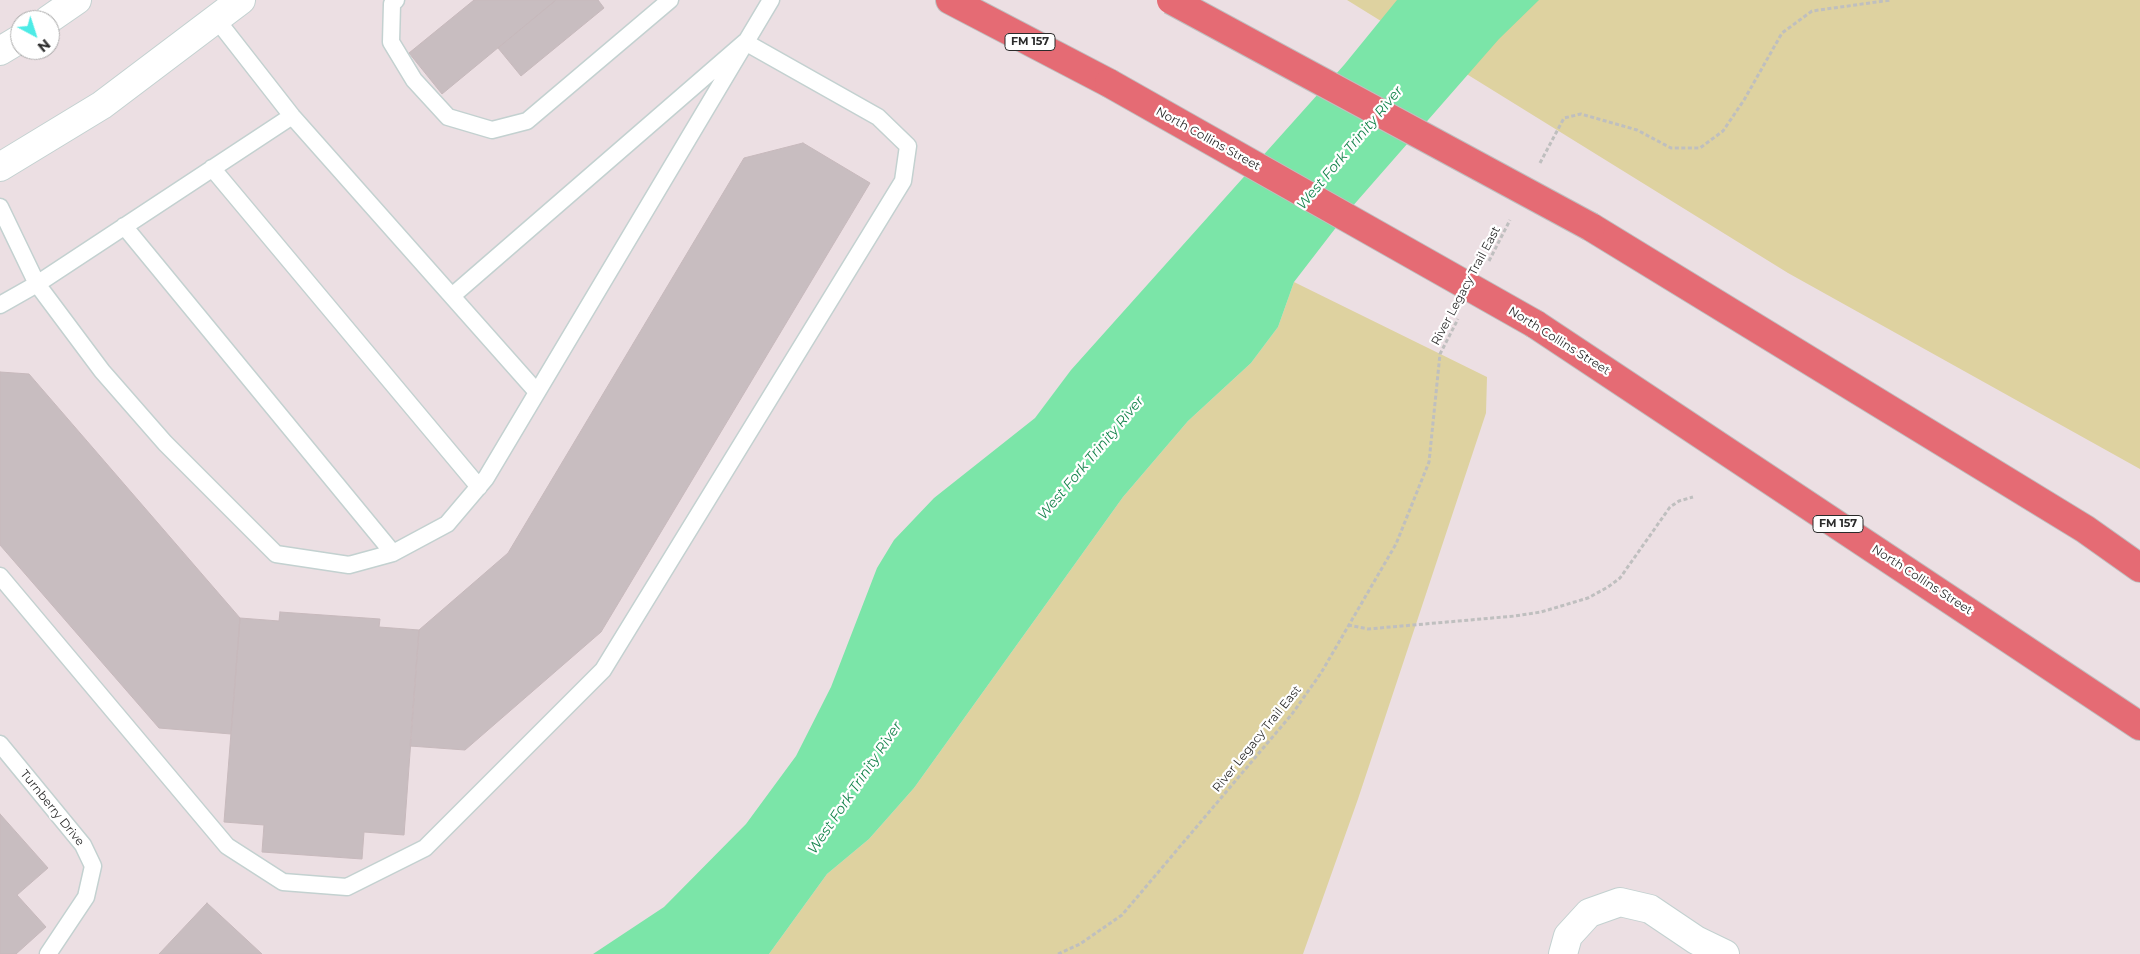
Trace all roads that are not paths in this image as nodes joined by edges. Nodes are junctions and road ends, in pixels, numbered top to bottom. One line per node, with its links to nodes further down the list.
1 (77, 0): 8 (main road)
2 (241, 0): 9 (main road)
3 (396, 0): 4 (lane)
4 (670, 0)
5 (771, 0): 10 (lane)
6 (950, 0): 24 (main road, North Collins Street / FM 157, bridge)
7 (1171, 0): 22 (main road, bridge)
8 (60, 12)
9 (217, 20): 11 (lane); 12 (main road)
10 (745, 42): 17 (lane); 19 (lane); 23 (lane)
11 (292, 116): 13 (lane); 17 (lane)
12 (0, 167)
13 (212, 168): 15 (lane); 20 (lane)
14 (0, 207): 16 (lane)
15 (124, 226): 16 (lane); 21 (lane)
16 (37, 284): 18 (lane); 21 (lane)
17 (452, 296): 19 (lane)
18 (0, 305)
19 (536, 390): 20 (lane)
20 (479, 487): 21 (lane)
21 (393, 553)
22 (2140, 568)
23 (0, 576)
24 (2140, 726)
25 (0, 744): 26 (lane, Turnberry Drive)
26 (48, 954)
27 (1563, 954): 28 (main road)
28 (1725, 954)

